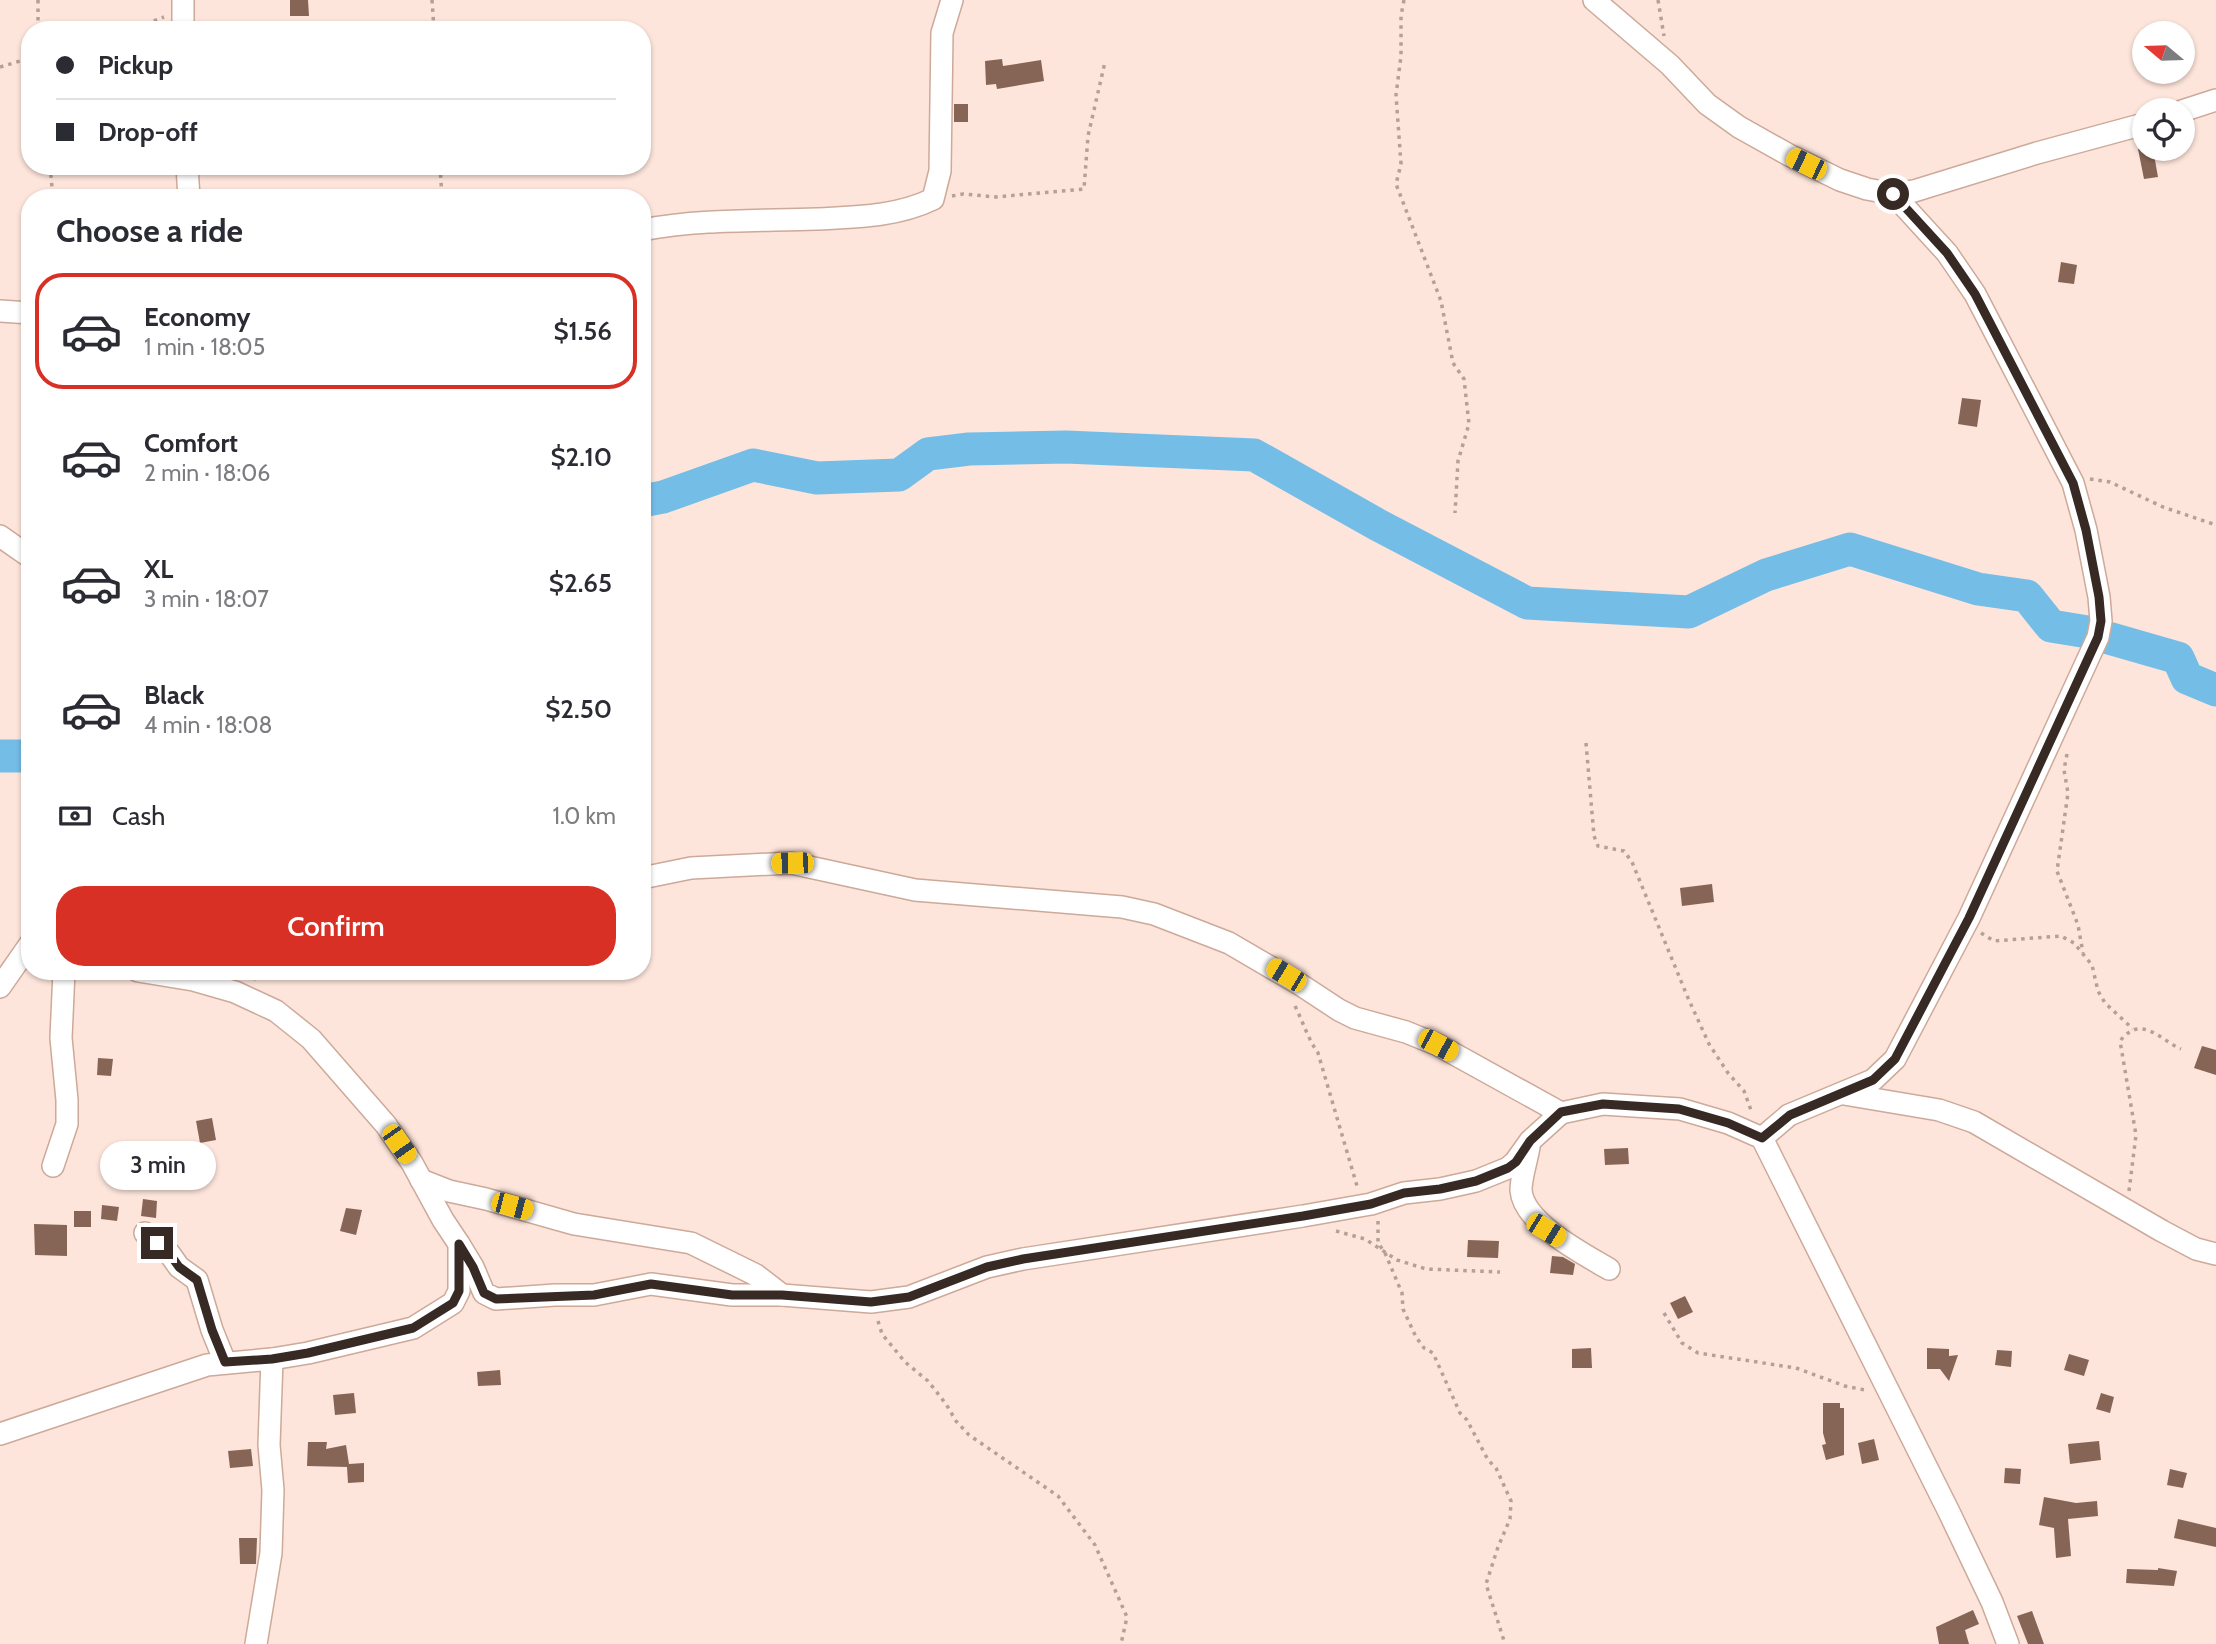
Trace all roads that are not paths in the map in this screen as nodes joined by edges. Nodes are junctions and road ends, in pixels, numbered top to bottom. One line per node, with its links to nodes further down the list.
1 (952, 0): 7 (street)
2 (1594, 0): 6 (street)
3 (2216, 100): 4 (street)
4 (2195, 107)
5 (2132, 127): 6 (street)
6 (1893, 194): 18 (street)
7 (651, 229)
8 (0, 311): 9 (street)
9 (21, 312)
10 (0, 536): 11 (street)
11 (21, 551)
12 (651, 876): 19 (street)
13 (21, 957): 17 (street)
14 (21, 976): 17 (street)
15 (64, 980): 22 (street)
16 (193, 980): 23 (street)
17 (3, 984)
18 (1844, 1094): 20 (street); 26 (street)
19 (1561, 1112): 20 (street); 21 (street)
20 (1762, 1138): 33 (street)
21 (1530, 1141): 27 (street); 28 (street)
22 (53, 1166)
23 (421, 1180): 25 (street); 28 (street)
24 (145, 1233): 30 (street)
25 (459, 1244): 28 (street); 29 (street)
26 (2216, 1254)
27 (1609, 1269)
28 (782, 1295)
29 (272, 1359): 30 (street); 32 (street)
30 (225, 1362): 31 (street)
31 (0, 1434)
32 (256, 1644)
33 (2008, 1644)

